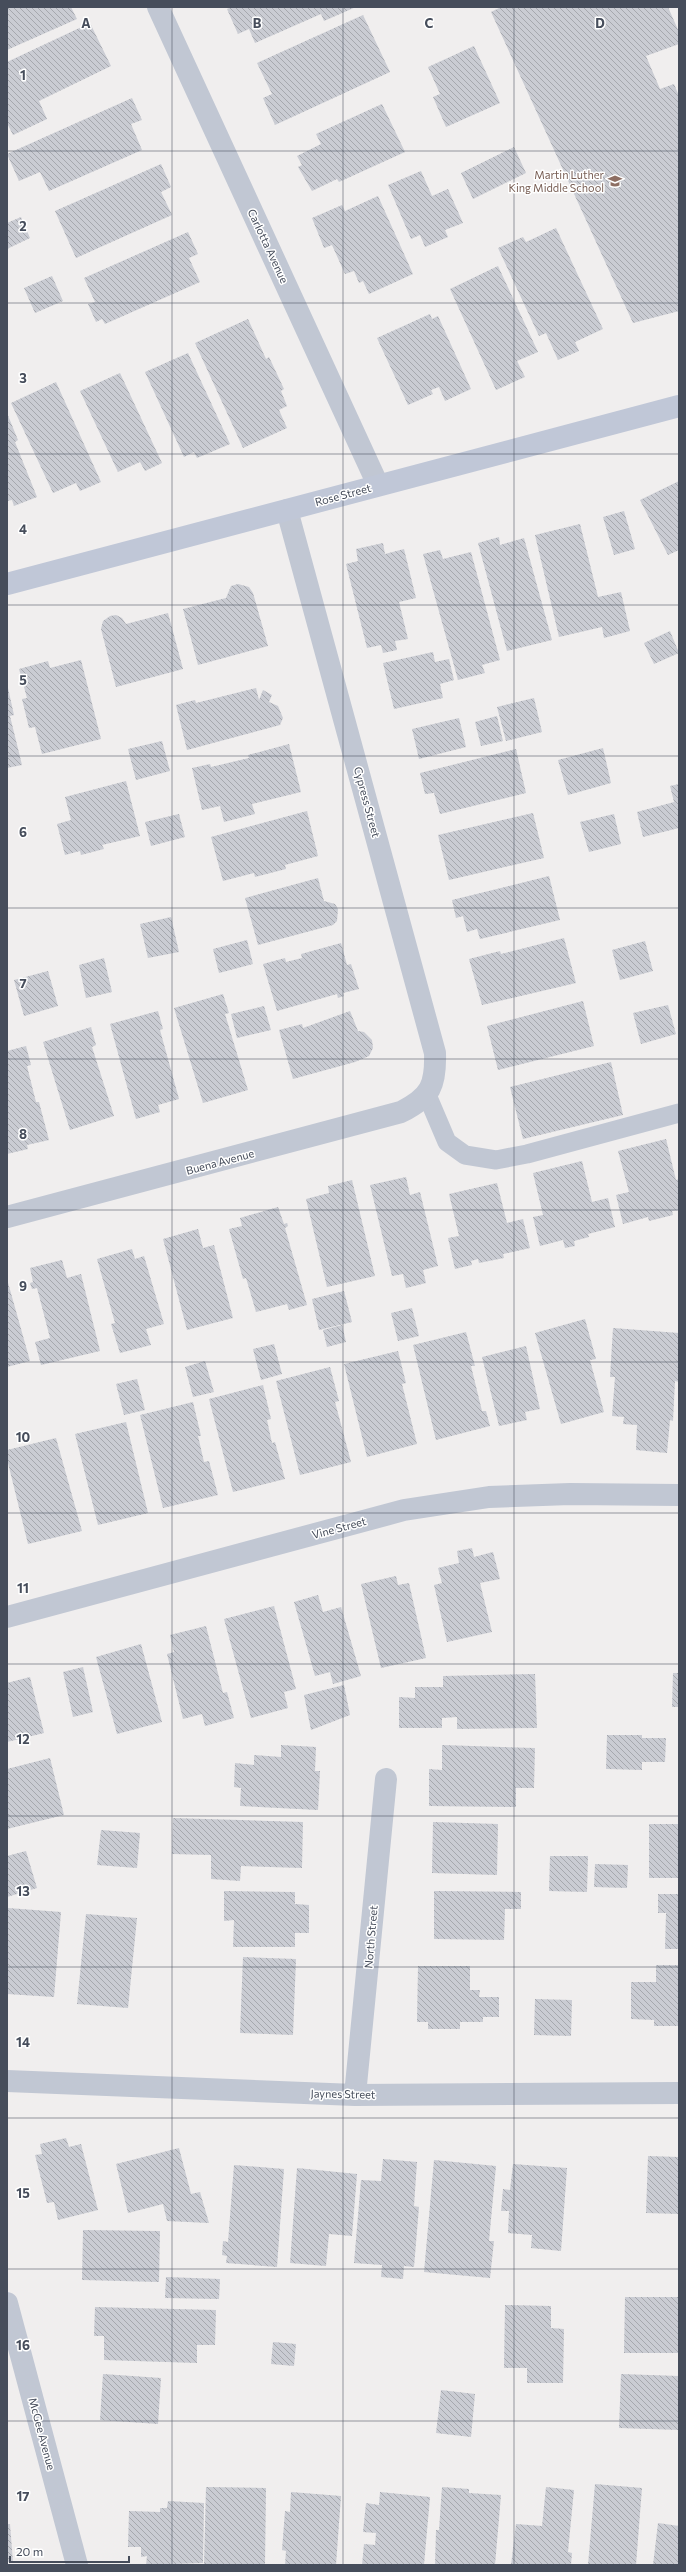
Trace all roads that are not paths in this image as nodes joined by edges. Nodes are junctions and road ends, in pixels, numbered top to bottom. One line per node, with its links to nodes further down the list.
1 (158, 7): 3 (street, Carlotta Avenue)
2 (679, 406): 3 (street, Rose Street)
3 (378, 485): 4 (street, Rose Street)
4 (287, 510): 5 (street, Rose Street); 6 (street, Cypress Street)
5 (7, 584)
6 (427, 1095): 7 (lane); 8 (street, Buena Avenue)
7 (679, 1113)
8 (7, 1217)
9 (679, 1496): 10 (street, Vine Street)
10 (7, 1617)
11 (386, 1779): 14 (street, North Street)
12 (7, 2081): 14 (street, Jaynes Street)
13 (679, 2093): 14 (street, Jaynes Street)
14 (355, 2095)
15 (7, 2303): 16 (street, McGee Avenue)
16 (77, 2565)

